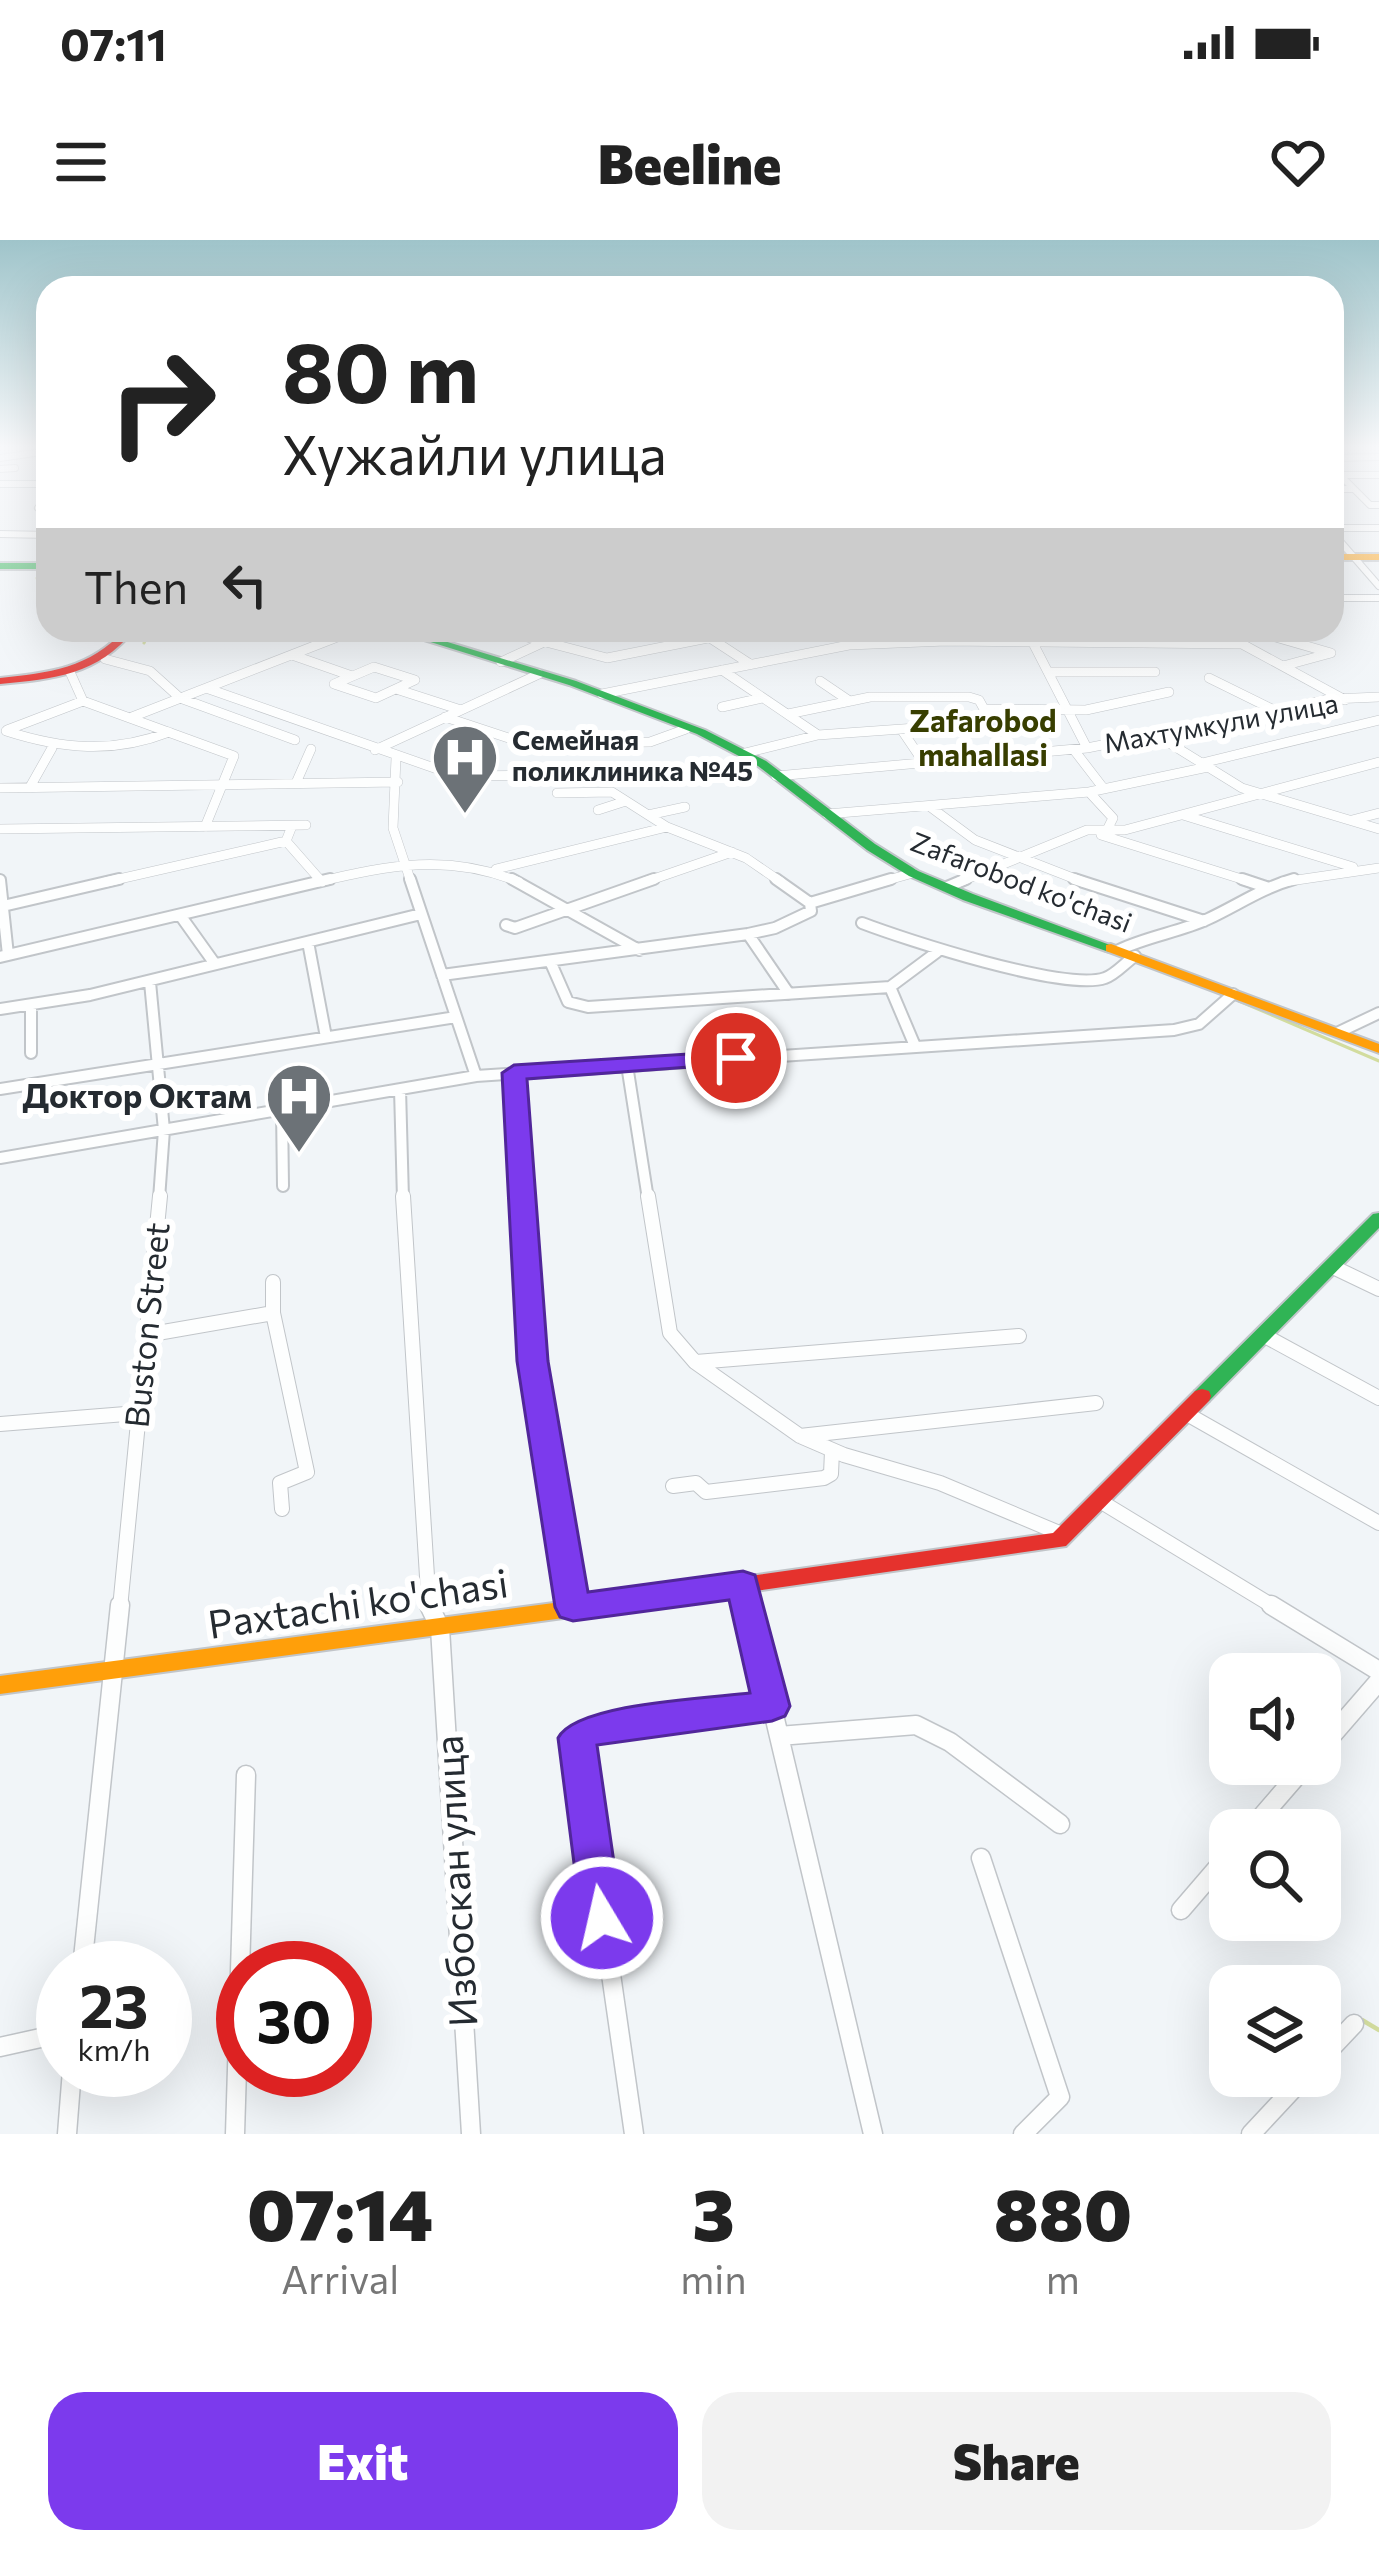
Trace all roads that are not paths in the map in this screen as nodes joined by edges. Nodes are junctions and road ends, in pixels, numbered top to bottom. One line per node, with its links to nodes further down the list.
1 (0, 534): 2 (street)
2 (36, 535)
3 (1344, 561): 4 (main road)
4 (1379, 561)
5 (1344, 562): 8 (street)
6 (36, 568): 7 (main road)
7 (0, 569)
8 (1379, 586)
9 (1344, 598): 10 (street)
10 (1379, 598)
11 (107, 642): 36 (main road)
12 (122, 642): 25 (main road)
13 (324, 642): 24 (street)
14 (436, 642): 26 (main road, Zafarobod ko'chasi)
15 (543, 642): 16 (street); 26 (street)
16 (685, 642)
17 (717, 642): 27 (street)
18 (869, 642): 27 (street)
19 (968, 642): 22 (street)
20 (1078, 642): 23 (street)
21 (1294, 642): 28 (street)
22 (1034, 645): 23 (street); 32 (street)
23 (1080, 645): 28 (street)
24 (291, 655): 30 (street); 35 (street)
25 (104, 659): 31 (main road); 45 (street)
26 (501, 662): 34 (main road, Zafarobod ko'chasi)
27 (751, 664): 29 (street)
28 (1282, 666): 49 (street)
29 (722, 670): 43 (street); 47 (street)
30 (248, 671): 37 (street); 40 (street)
31 (70, 672): 36 (main road); 50 (street)
32 (1048, 672): 33 (street); 55 (street)
33 (1155, 672)
34 (538, 674): 43 (main road, Zafarobod ko'chasi); 54 (street)
35 (353, 676): 41 (street); 46 (street)
36 (0, 678)
37 (268, 678)
38 (1209, 678): 56 (street)
39 (820, 681): 48 (street)
40 (206, 688): 45 (street); 73 (street)
41 (396, 689): 46 (street); 54 (street)
42 (1169, 692): 55 (street, Махтумкули улица)
43 (602, 694): 61 (main road, Zafarobod ko'chasi)
44 (1379, 697): 49 (street, Махтумкули улица)
45 (181, 698): 59 (street); 67 (street)
46 (376, 698): 51 (street)
47 (762, 698): 52 (street); 57 (street)
48 (848, 700): 53 (street); 57 (street)
49 (1345, 700): 56 (street, Махтумкули улица)
50 (83, 701): 59 (street); 63 (street)
51 (367, 707)
52 (722, 707)
53 (984, 709): 55 (street, Махтумкули улица); 62 (street)
54 (461, 710): 58 (street)
55 (1068, 710): 70 (street)
56 (1273, 710): 65 (street, Махтумкули улица)
57 (788, 714): 66 (street)
58 (445, 717): 68 (street); 73 (street)
59 (131, 718): 64 (street)
60 (1379, 720): 78 (street)
61 (686, 729): 68 (street); 74 (main road, Zafarobod ko'chasi)
62 (901, 729): 66 (street); 77 (street)
63 (3, 731): 69 (street)
64 (169, 732): 69 (street); 84 (street)
65 (1153, 734): 70 (street, Махтумкули улица); 78 (street)
66 (818, 735): 74 (street)
67 (295, 740)
68 (527, 744): 80 (street)
69 (52, 748): 85 (street)
70 (1087, 748): 72 (street, Махтумкули улица)
71 (310, 749): 83 (street)
72 (1074, 749): 77 (street, Махтумкули улица); 87 (street)
73 (375, 750): 75 (street)
74 (745, 753): 81 (main road, Zafarobod ko'chasi)
75 (396, 758): 80 (street); 82 (street)
76 (1379, 762): 90 (street)
77 (924, 763): 81 (street, Махтумкули улица)
78 (1205, 765): 87 (street); 90 (street)
79 (712, 774): 80 (street)
80 (526, 776)
81 (776, 776): 96 (main road, Zafarobod ko'chasi)
82 (398, 782): 83 (street); 111 (street)
83 (296, 783): 84 (street)
84 (223, 784): 85 (street); 100 (street)
85 (29, 787): 86 (street)
86 (0, 788)
87 (1104, 789): 89 (street)
88 (557, 793): 91 (street)
89 (1089, 793): 92 (street); 107 (street)
90 (1259, 793): 97 (street); 99 (street)
91 (626, 801): 94 (street); 98 (street)
92 (929, 806): 96 (street); 110 (street)
93 (686, 807): 98 (street)
94 (598, 810)
95 (1379, 813): 99 (street)
96 (827, 814): 115 (main road, Zafarobod ko'chasi)
97 (1179, 814): 107 (street); 114 (street)
98 (648, 815): 103 (street)
99 (1352, 820): 105 (street)
100 (205, 826): 101 (street); 104 (street)
101 (292, 826): 102 (street); 108 (street)
102 (306, 826)
103 (668, 827): 109 (street); 113 (street)
104 (0, 829)
105 (1379, 829)
106 (1087, 830): 107 (street); 110 (street); 119 (street)
107 (1107, 830)
108 (286, 841): 117 (street); 120 (street)
109 (734, 852): 121 (street); 122 (street)
110 (1018, 859): 118 (street); 125 (street)
111 (404, 862): 113 (street); 117 (street); 123 (street)
112 (1379, 868): 114 (street)
113 (496, 869): 121 (street)
114 (1360, 869): 119 (street)
115 (914, 873): 118 (main road, Zafarobod ko'chasi); 122 (street)
116 (0, 880): 120 (street)
117 (322, 882): 124 (street)
118 (947, 886): 132 (main road, Zafarobod ko'chasi)
119 (1266, 886): 125 (street)
120 (3, 906): 133 (street)
121 (566, 908): 127 (street); 130 (street)
122 (810, 908): 128 (street)
123 (422, 914): 129 (street); 136 (street)
124 (180, 915): 133 (street); 135 (street)
125 (1204, 922): 132 (street)
126 (862, 923): 131 (street)
127 (506, 925)
128 (748, 934): 130 (street); 139 (street)
129 (308, 942): 135 (street); 146 (street)
130 (640, 950): 134 (street)
131 (938, 952): 132 (street); 138 (street)
132 (1127, 953): 140 (main road, Zafarobod ko'chasi)
133 (4, 956)
134 (550, 961): 136 (street); 139 (street)
135 (215, 964): 137 (street)
136 (442, 975): 144 (street)
137 (150, 982): 141 (street); 150 (street, Buston Street)
138 (890, 987): 139 (street); 147 (street)
139 (789, 994)
140 (1232, 994): 145 (main road, Zafarobod ko'chasi); 147 (street)
141 (31, 1005): 142 (street); 149 (street)
142 (0, 1010)
143 (1379, 1013): 145 (street)
144 (456, 1017): 146 (street); 153 (street)
145 (1339, 1032): 148 (main road, Zafarobod ko'chasi)
146 (326, 1037): 150 (street)
147 (915, 1046): 151 (street)
148 (1379, 1049)
149 (31, 1053)
150 (156, 1065): 154 (street); 157 (street, Buston Street)
151 (627, 1065): 152 (street); 168 (street)
152 (514, 1073): 153 (street); 182 (street)
153 (476, 1076): 155 (street)
154 (0, 1089)
155 (400, 1089): 156 (street); 183 (street, Избоскан улица)
156 (282, 1109): 157 (street); 159 (street)
157 (164, 1130): 158 (street); 165 (street, Buston Street)
158 (0, 1158)
159 (283, 1186)
160 (1379, 1218): 161 (main road, Paxtachi ko'chasi)
161 (1333, 1267): 163 (street); 167 (main road, Paxtachi ko'chasi)
162 (273, 1282): 164 (street)
163 (1379, 1289)
164 (273, 1313): 165 (street); 178 (street)
165 (146, 1335): 171 (street, Buston Street)
166 (1019, 1336): 168 (street)
167 (1265, 1336): 169 (street); 172 (main road, Paxtachi ko'chasi)
168 (694, 1362): 174 (street)
169 (1379, 1398)
170 (1096, 1403): 174 (street)
171 (138, 1413): 173 (street); 184 (street, Buston Street)
172 (1187, 1414): 177 (main road, Paxtachi ko'chasi); 179 (street)
173 (0, 1424)
174 (800, 1436): 175 (street)
175 (832, 1451): 176 (street); 180 (street)
176 (673, 1486)
177 (1100, 1501): 180 (main road, Paxtachi ko'chasi); 185 (street)
178 (281, 1509)
179 (1379, 1523)
180 (1064, 1535): 181 (main road, Paxtachi ko'chasi)
181 (743, 1585): 182 (main road, Paxtachi ko'chasi); 188 (street)
182 (573, 1607): 183 (main road, Paxtachi ko'chasi)
183 (440, 1628): 184 (main road, Paxtachi ko'chasi); 207 (street, Избоскан улица)
184 (115, 1669): 187 (main road, Paxtachi ko'chasi); 198 (street, Buston Street)
185 (1379, 1671)
186 (1379, 1681): 189 (street)
187 (0, 1685)
188 (772, 1706): 190 (street); 208 (street)
189 (1341, 1725)
190 (779, 1736): 194 (street); 209 (street)
191 (246, 1774): 206 (street)
192 (1289, 1785): 193 (street)
193 (1268, 1809)
194 (1060, 1824)
195 (981, 1858): 210 (street)
196 (1209, 1877): 197 (street)
197 (1180, 1910)
198 (85, 1941)
199 (1354, 2024): 200 (street)
200 (1341, 2038)
201 (36, 2039): 202 (street)
202 (0, 2047)
203 (70, 2097): 205 (street)
204 (1285, 2097): 211 (street)
205 (67, 2134)
206 (235, 2134)
207 (471, 2134)
208 (634, 2134)
209 (873, 2134)
210 (1023, 2134)
211 (1251, 2134)

